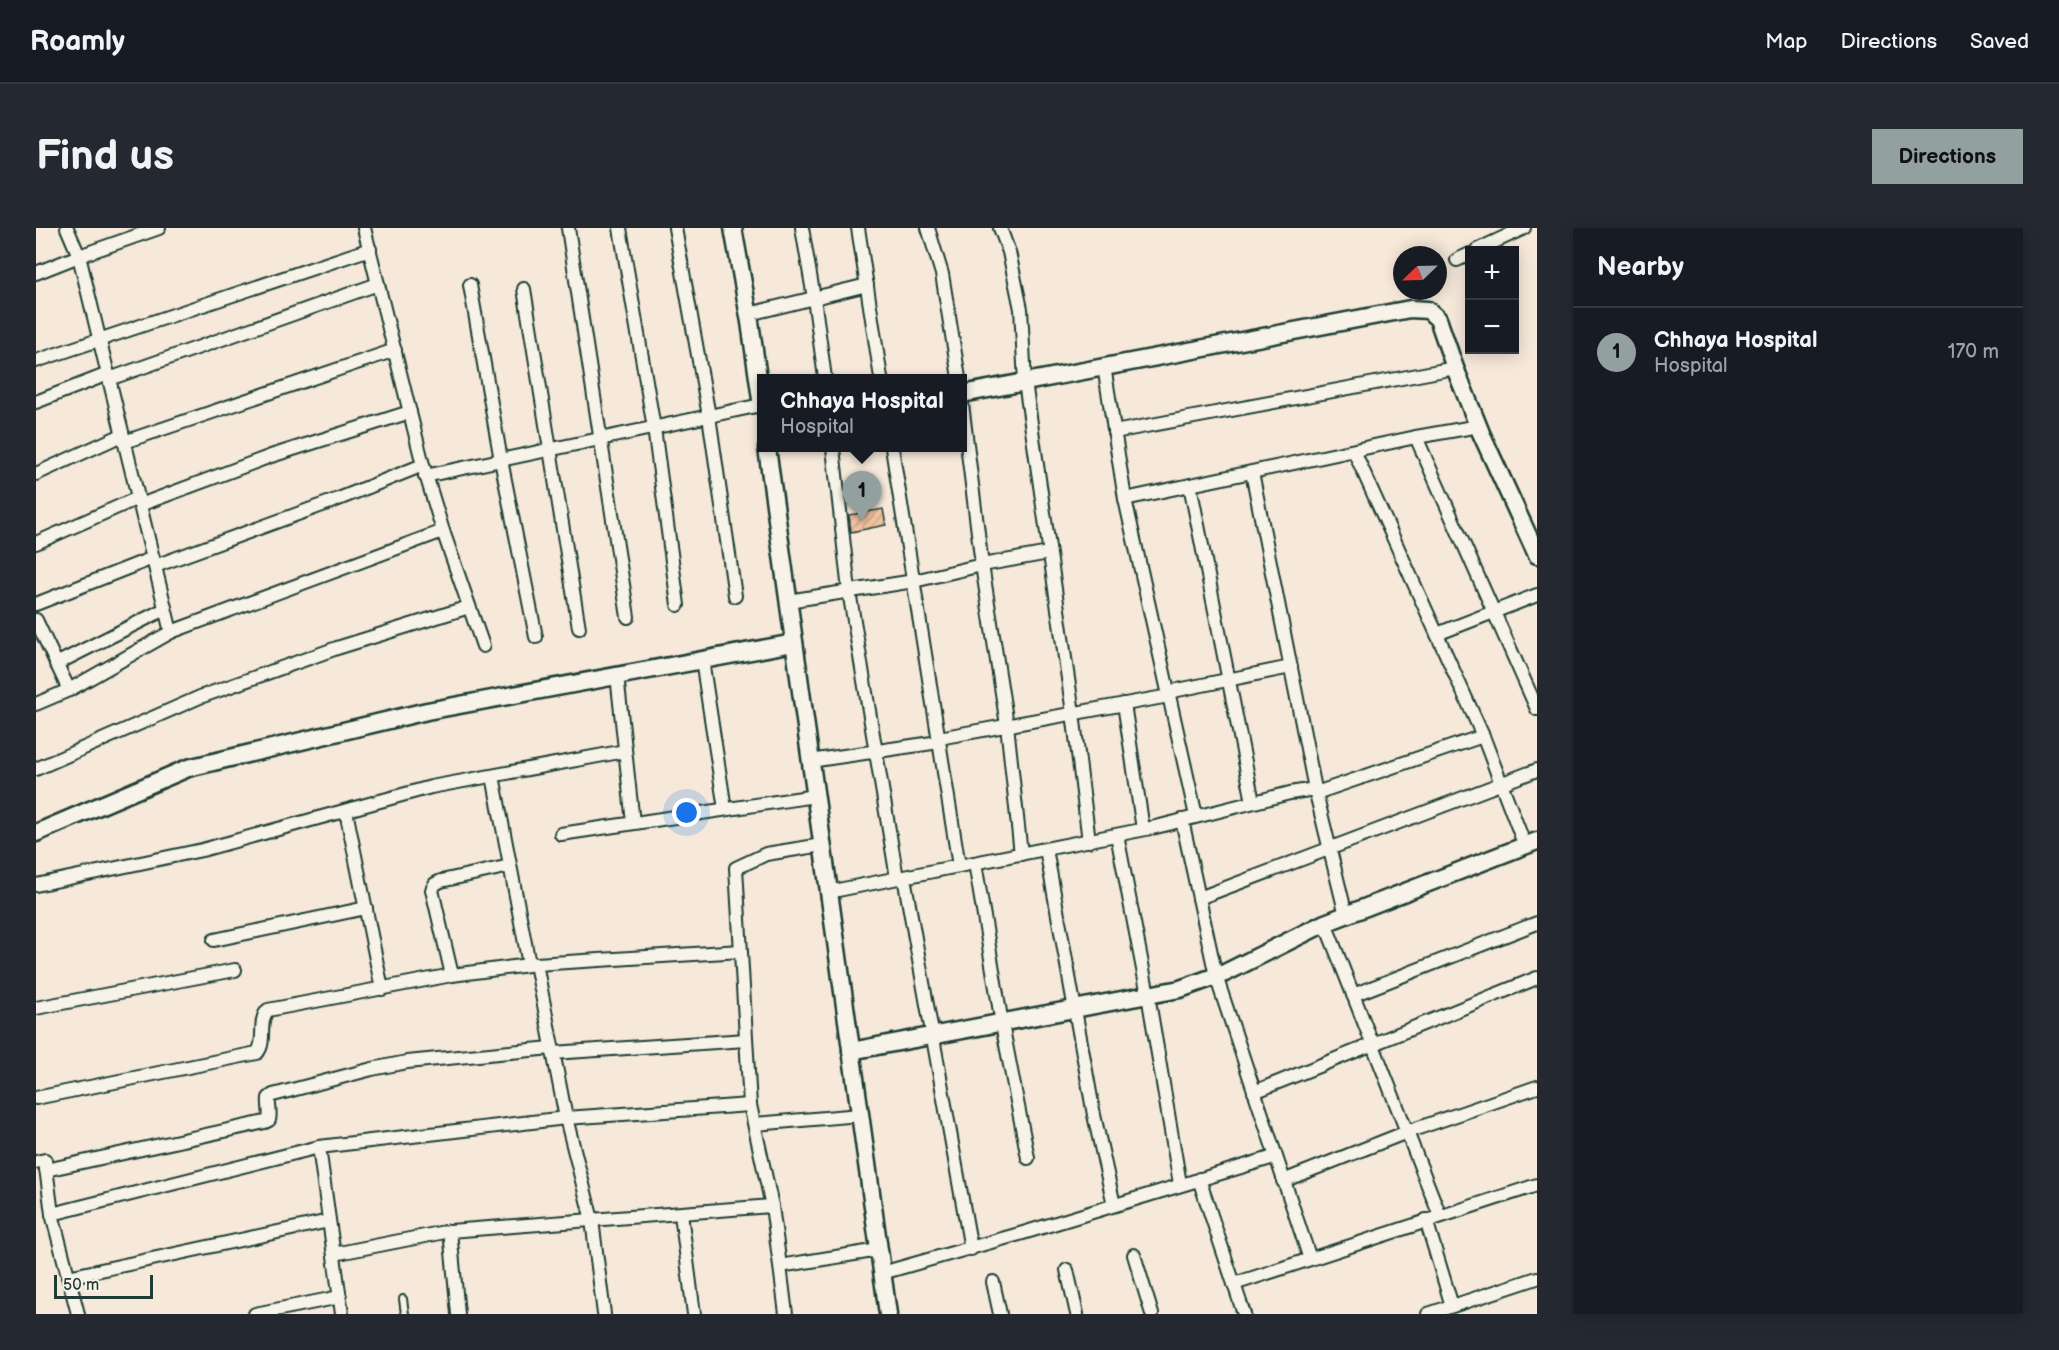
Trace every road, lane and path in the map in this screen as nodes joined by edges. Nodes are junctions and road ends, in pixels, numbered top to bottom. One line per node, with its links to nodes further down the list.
1 (67, 228): 15 (street)
2 (159, 228): 15 (street)
3 (364, 228): 14 (street)
4 (568, 228): 47 (street)
5 (620, 228): 42 (street)
6 (675, 228): 40 (street)
7 (734, 228): 24 (street)
8 (802, 228): 23 (street)
9 (858, 228): 21 (street)
10 (928, 228): 32 (street)
11 (1000, 228): 35 (street)
12 (1524, 228): 13 (street)
13 (1485, 246)
14 (370, 249): 19 (street); 25 (street)
15 (79, 256): 18 (street); 25 (street)
16 (1465, 256): 17 (street)
17 (1457, 260)
18 (36, 273)
19 (378, 284): 26 (street); 34 (street)
20 (470, 285): 53 (street)
21 (867, 285): 23 (street); 31 (street)
22 (524, 289): 48 (street)
23 (814, 298): 24 (street); 30 (street)
24 (749, 314): 33 (street)
25 (99, 339): 27 (street); 34 (street)
26 (395, 350): 39 (street); 45 (street)
27 (36, 361)
28 (1104, 366): 29 (street); 35 (street); 43 (street)
29 (1455, 368): 41 (street); 43 (street)
30 (824, 374)
31 (881, 374)
32 (958, 374)
33 (757, 375)
34 (108, 376): 37 (street); 45 (street)
35 (1025, 382): 36 (street); 62 (street)
36 (967, 393)
37 (36, 402)
38 (757, 406): 40 (street)
39 (410, 412): 54 (street); 59 (street)
40 (709, 416): 42 (street); 69 (street)
41 (1479, 426): 44 (street); 63 (street)
42 (654, 428): 47 (street); 72 (street)
43 (1114, 432): 58 (street)
44 (1416, 437): 49 (street); 75 (street)
45 (123, 438): 56 (street); 59 (street)
46 (967, 438): 65 (street)
47 (601, 439): 48 (street); 76 (street)
48 (552, 449): 53 (street); 78 (street)
49 (1354, 451): 55 (street); 80 (street)
50 (768, 452): 70 (street)
51 (834, 452): 67 (street)
52 (893, 452): 66 (street)
53 (501, 460): 54 (street); 81 (street)
54 (424, 471): 60 (street); 64 (street)
55 (1252, 472): 57 (street); 87 (street)
56 (36, 474)
57 (1190, 485): 58 (street); 89 (street)
58 (1125, 499): 91 (street)
59 (139, 501): 61 (street); 64 (street)
60 (443, 531): 73 (street); 79 (street)
61 (36, 543)
62 (1048, 553): 65 (street); 95 (street)
63 (1537, 555)
64 (154, 562): 71 (street); 74 (street)
65 (982, 565): 66 (street); 96 (street)
66 (914, 581): 67 (street); 98 (street)
67 (849, 591): 70 (street); 100 (street)
68 (1537, 595): 75 (street)
69 (735, 596)
70 (788, 601): 82 (street)
71 (36, 604)
72 (678, 604)
73 (469, 607): 84 (street); 102 (street)
74 (165, 609): 79 (street); 86 (street)
75 (1494, 612): 80 (street); 94 (street)
76 (628, 617)
77 (36, 620): 83 (street)
78 (579, 628)
79 (171, 632): 90 (street)
80 (1437, 634): 97 (street)
81 (536, 637)
82 (794, 643): 85 (street); 101 (street)
83 (41, 644): 86 (street)
84 (483, 646)
85 (702, 660): 88 (street); 110 (street)
86 (56, 664): 90 (street)
87 (1291, 668): 89 (street); 106 (street)
88 (617, 675): 99 (street); 115 (street)
89 (1228, 681): 91 (street); 108 (street)
90 (69, 690): 92 (street)
91 (1168, 694): 93 (street); 111 (street)
92 (36, 704)
93 (1124, 704): 95 (street); 114 (street)
94 (1537, 709)
95 (1073, 713): 96 (street); 118 (street)
96 (1007, 725): 98 (street); 123 (street)
97 (1483, 736): 105 (street); 106 (street)
98 (939, 740): 100 (street); 126 (street)
99 (625, 751): 104 (street); 113 (street)
100 (876, 751): 101 (street); 127 (street)
101 (810, 761): 107 (street)
102 (36, 769)
103 (1537, 770): 105 (street)
104 (493, 776): 109 (street); 125 (street)
105 (1500, 783): 119 (street); 122 (street)
106 (1316, 791): 108 (street); 122 (street)
107 (815, 796): 110 (street); 120 (street)
108 (1253, 802): 111 (street)
109 (346, 810): 128 (street); 131 (street)
110 (725, 810): 113 (street)
111 (1196, 816): 112 (street)
112 (1182, 820): 114 (street); 130 (street)
113 (633, 824): 116 (street)
114 (1143, 829): 117 (street)
115 (36, 833)
116 (561, 834)
117 (1117, 835): 118 (street); 143 (street)
118 (1089, 841): 121 (street)
119 (1531, 843): 132 (street)
120 (822, 845): 129 (street); 136 (street)
121 (1046, 849): 123 (street); 146 (street)
122 (1330, 850): 130 (street); 132 (street)
123 (1021, 854): 124 (street)
124 (975, 863): 126 (street); 147 (street)
125 (510, 866): 137 (street); 139 (street)
126 (959, 866): 127 (street)
127 (901, 877): 129 (street); 148 (street)
128 (36, 885)
129 (828, 892): 152 (street)
130 (1199, 898): 140 (street)
131 (366, 908): 135 (street); 142 (street)
132 (1346, 915): 133 (street)
133 (1325, 923): 140 (street); 144 (street)
134 (1537, 923): 144 (street)
135 (214, 940)
136 (741, 951): 137 (street); 149 (street)
137 (533, 964): 139 (street); 151 (street)
138 (235, 970): 145 (street)
139 (452, 975): 142 (street)
140 (1216, 976): 143 (street); 154 (street)
141 (1537, 978): 150 (street)
142 (382, 989): 155 (street)
143 (1148, 995): 146 (street); 167 (street)
144 (1353, 995): 150 (street)
145 (36, 1008)
146 (1076, 1009): 147 (street); 169 (street)
147 (1002, 1024): 148 (street); 163 (street)
148 (932, 1036): 152 (street); 178 (street)
149 (746, 1040): 151 (street); 156 (street)
150 (1372, 1044): 154 (street); 160 (street)
151 (552, 1050): 158 (street); 164 (street)
152 (851, 1051): 157 (street)
153 (1537, 1087): 160 (street)
154 (1254, 1092): 162 (street)
155 (36, 1098)
156 (750, 1105): 158 (street); 159 (street)
157 (860, 1115): 159 (street); 179 (street)
158 (566, 1118): 161 (street); 174 (street)
159 (755, 1124): 170 (street)
160 (1407, 1132): 166 (street); 173 (street)
161 (319, 1147): 171 (street); 176 (street)
162 (1274, 1156): 165 (street); 166 (street)
163 (1028, 1158)
164 (41, 1166): 171 (street)
165 (1199, 1179): 167 (street); 189 (street)
166 (1283, 1181): 182 (street)
167 (1180, 1184): 169 (street)
168 (1537, 1185): 173 (street)
169 (1114, 1205): 178 (street)
170 (772, 1206): 172 (street); 183 (street)
171 (52, 1214): 186 (street)
172 (681, 1214): 174 (street); 199 (street)
173 (1440, 1216): 175 (street)
174 (592, 1220): 177 (street); 198 (street)
175 (1426, 1220): 182 (street); 192 (street)
176 (329, 1221): 180 (street); 186 (street)
177 (450, 1231): 180 (street); 197 (street)
178 (971, 1249): 185 (street)
179 (879, 1250): 183 (street); 185 (street)
180 (334, 1254): 190 (street)
181 (1134, 1255): 204 (street)
182 (1310, 1259): 189 (street)
183 (780, 1266): 200 (street)
184 (1067, 1270): 203 (street)
185 (882, 1273): 201 (street)
186 (68, 1277): 193 (street)
187 (1537, 1278): 192 (street)
188 (993, 1282): 202 (street)
189 (1234, 1284): 205 (street)
190 (340, 1297): 194 (street); 195 (street)
191 (403, 1299): 196 (lane)
192 (1452, 1306): 206 (street)
193 (78, 1314)
194 (255, 1314)
195 (342, 1314)
196 (405, 1314)
197 (458, 1314)
198 (604, 1314)
199 (694, 1314)
200 (786, 1314)
201 (888, 1314)
202 (1000, 1314)
203 (1077, 1314)
204 (1152, 1314)
205 (1244, 1314)
206 (1428, 1314)

